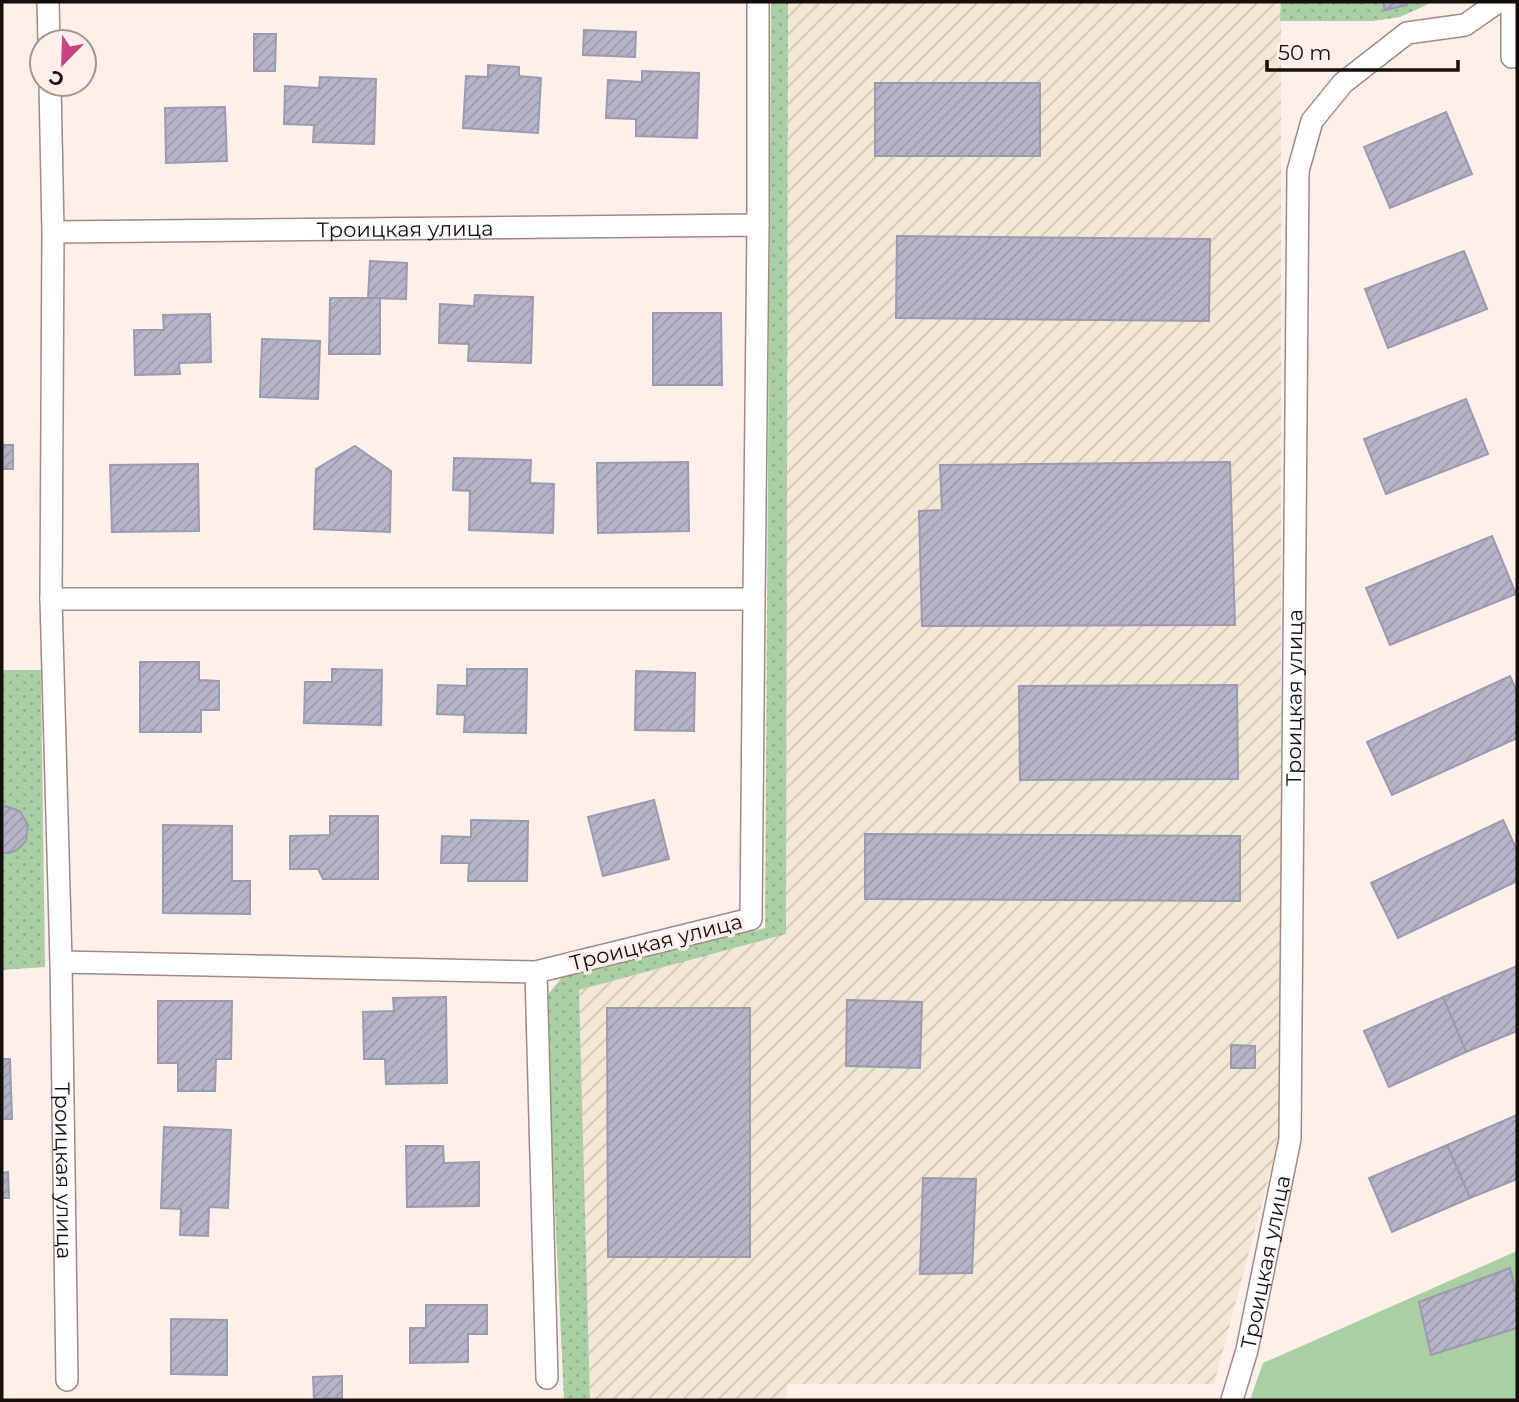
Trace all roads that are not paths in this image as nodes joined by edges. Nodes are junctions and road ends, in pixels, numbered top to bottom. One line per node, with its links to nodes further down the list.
1 (48, 2): 5 (street)
2 (758, 2): 8 (street, Троицкая улица)
3 (1499, 2): 16 (street, Троицкая улица)
4 (1512, 2): 6 (street)
5 (49, 28)
6 (1512, 57)
7 (50, 98): 9 (street, Троицкая улица)
8 (758, 225): 9 (street, Троицкая улица); 11 (street, Троицкая улица)
9 (53, 232): 10 (street, Троицкая улица)
10 (51, 599): 11 (street); 12 (street, Троицкая улица)
11 (754, 599): 13 (street, Троицкая улица)
12 (61, 962): 13 (street, Троицкая улица); 15 (street, Троицкая улица)
13 (536, 972): 14 (street)
14 (547, 1378)
15 (68, 1380)
16 (1232, 1400)

